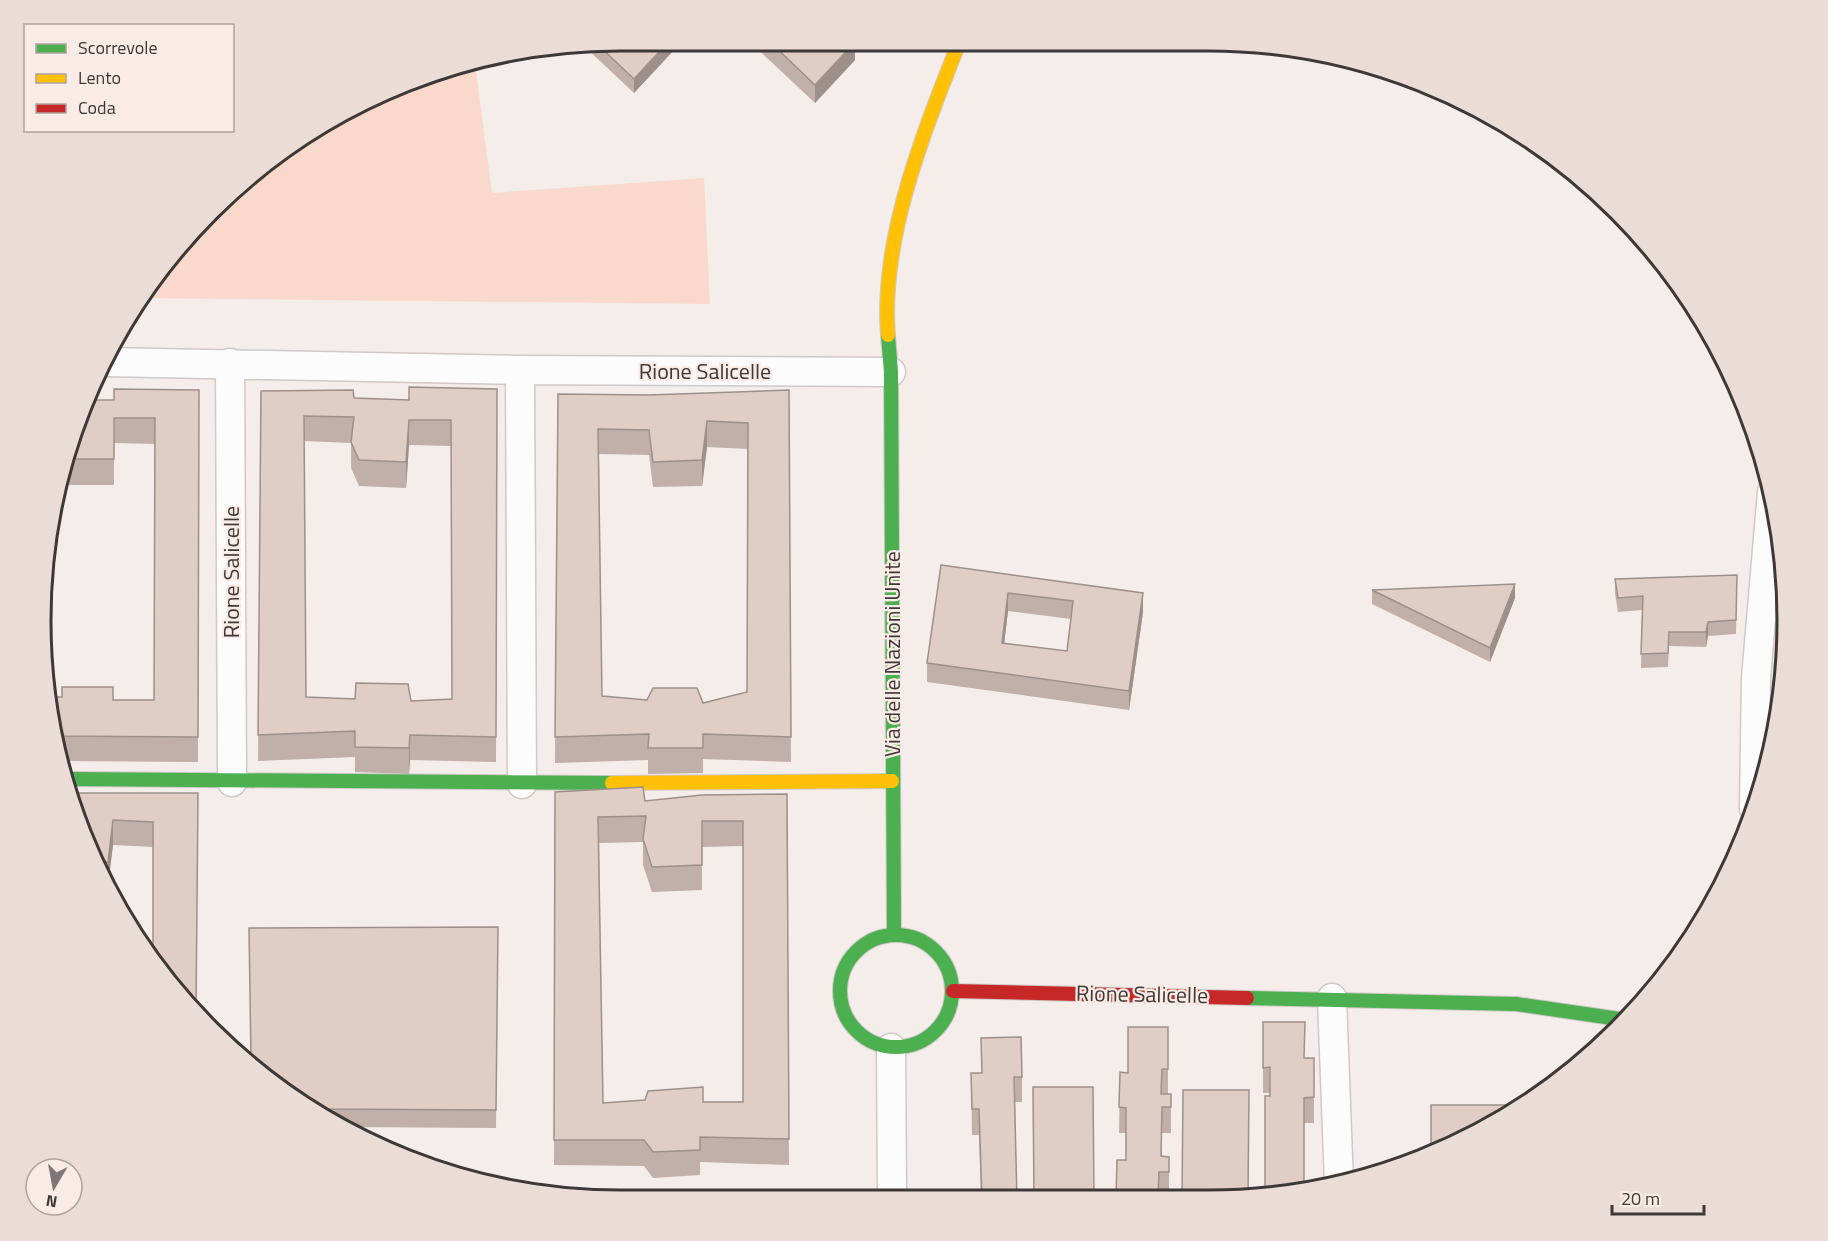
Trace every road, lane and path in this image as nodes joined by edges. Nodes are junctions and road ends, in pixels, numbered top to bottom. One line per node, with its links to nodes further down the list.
1 (956, 51): 5 (street, Via delle Nazioni Unite)
2 (114, 362): 3 (street, Rione Salicelle)
3 (230, 363): 4 (street, Rione Salicelle); 10 (street, Rione Salicelle)
4 (520, 370): 5 (street, Rione Salicelle); 11 (street)
5 (891, 372): 9 (street, Via delle Nazioni Unite)
6 (1769, 527): 8 (street)
7 (73, 779): 10 (street)
8 (1754, 780)
9 (892, 781): 11 (street); 12 (street, Via delle Nazioni Unite)
10 (232, 782): 11 (street)
11 (522, 784)
12 (894, 935): 13 (street); 16 (street)
13 (953, 991): 14 (street, Rione Salicelle); 16 (street)
14 (1332, 998): 15 (street, Rione Salicelle); 17 (street)
15 (1614, 1018)
16 (891, 1048): 18 (street)
17 (1339, 1175)
18 (892, 1190)

